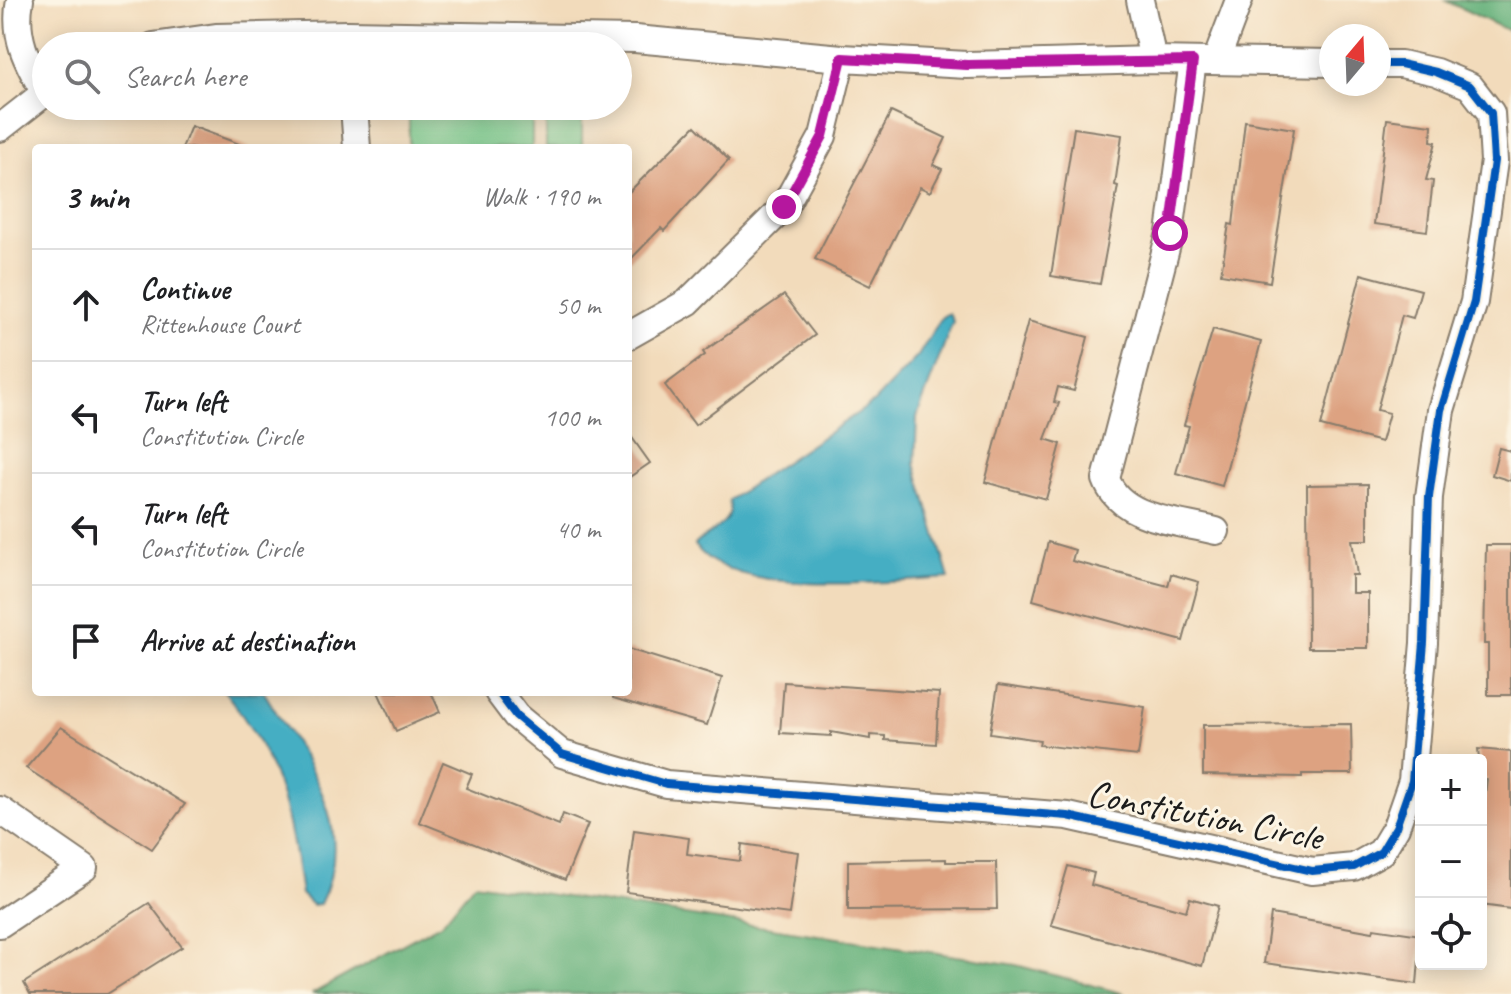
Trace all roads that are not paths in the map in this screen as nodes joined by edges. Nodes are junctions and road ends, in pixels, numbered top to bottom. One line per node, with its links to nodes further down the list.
1 (20, 0): 10 (street)
2 (1140, 0): 6 (street)
3 (1239, 0): 7 (street)
4 (632, 39): 5 (street)
5 (842, 58): 6 (street); 15 (street)
6 (1153, 60): 7 (street)
7 (1205, 61): 8 (street); 16 (street)
8 (1319, 63)
9 (1391, 64): 17 (street, Constitution Circle)
10 (32, 68)
11 (32, 103): 13 (street)
12 (355, 120): 14 (street)
13 (0, 128)
14 (357, 144)
15 (632, 334)
16 (1216, 531)
17 (501, 696)
18 (0, 810): 19 (street)
19 (0, 924)

